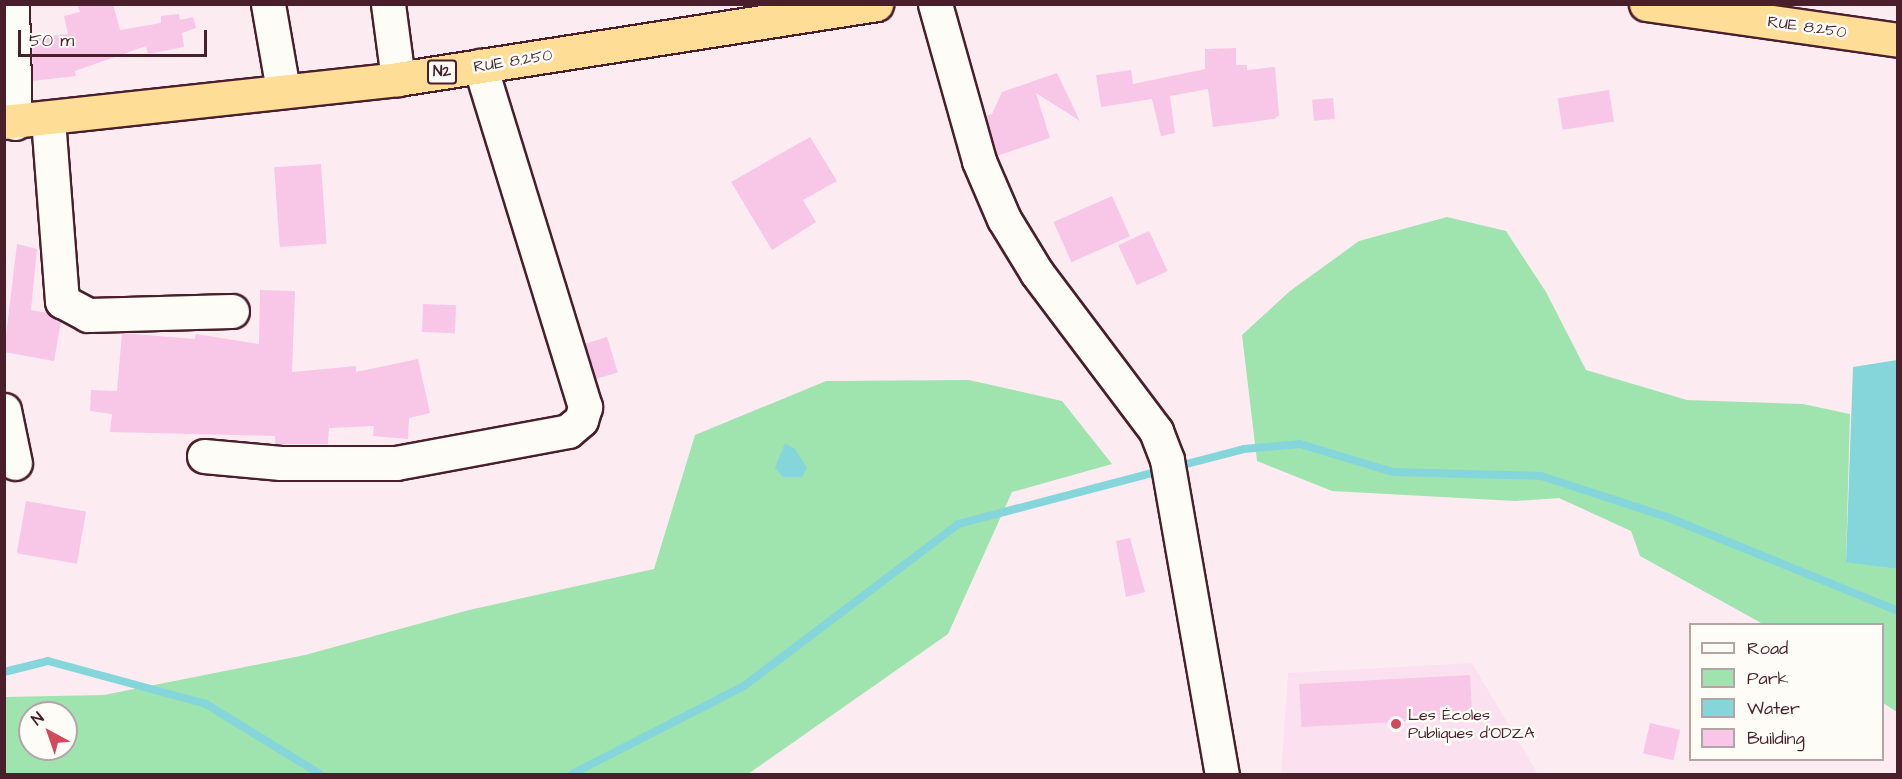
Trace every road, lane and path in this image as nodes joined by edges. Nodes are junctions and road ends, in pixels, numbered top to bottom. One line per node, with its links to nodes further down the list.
1 (12, 4): 12 (street)
2 (268, 4): 10 (street)
3 (388, 4): 9 (street)
4 (876, 4): 8 (highway, RUE 8.250 / N2)
5 (935, 4): 17 (street)
6 (1646, 4): 7 (highway, RUE 8.250)
7 (1898, 40)
8 (480, 66): 9 (highway, RUE 8.250 / N2); 15 (street)
9 (398, 79): 10 (highway, RUE 8.250 / N2)
10 (283, 90): 11 (highway, RUE 8.250 / N2)
11 (48, 119): 12 (highway, RUE 8.250 / N2); 13 (street)
12 (10, 122)
13 (232, 311)
14 (4, 410): 16 (street)
15 (204, 456)
16 (15, 464)
17 (1222, 774)

